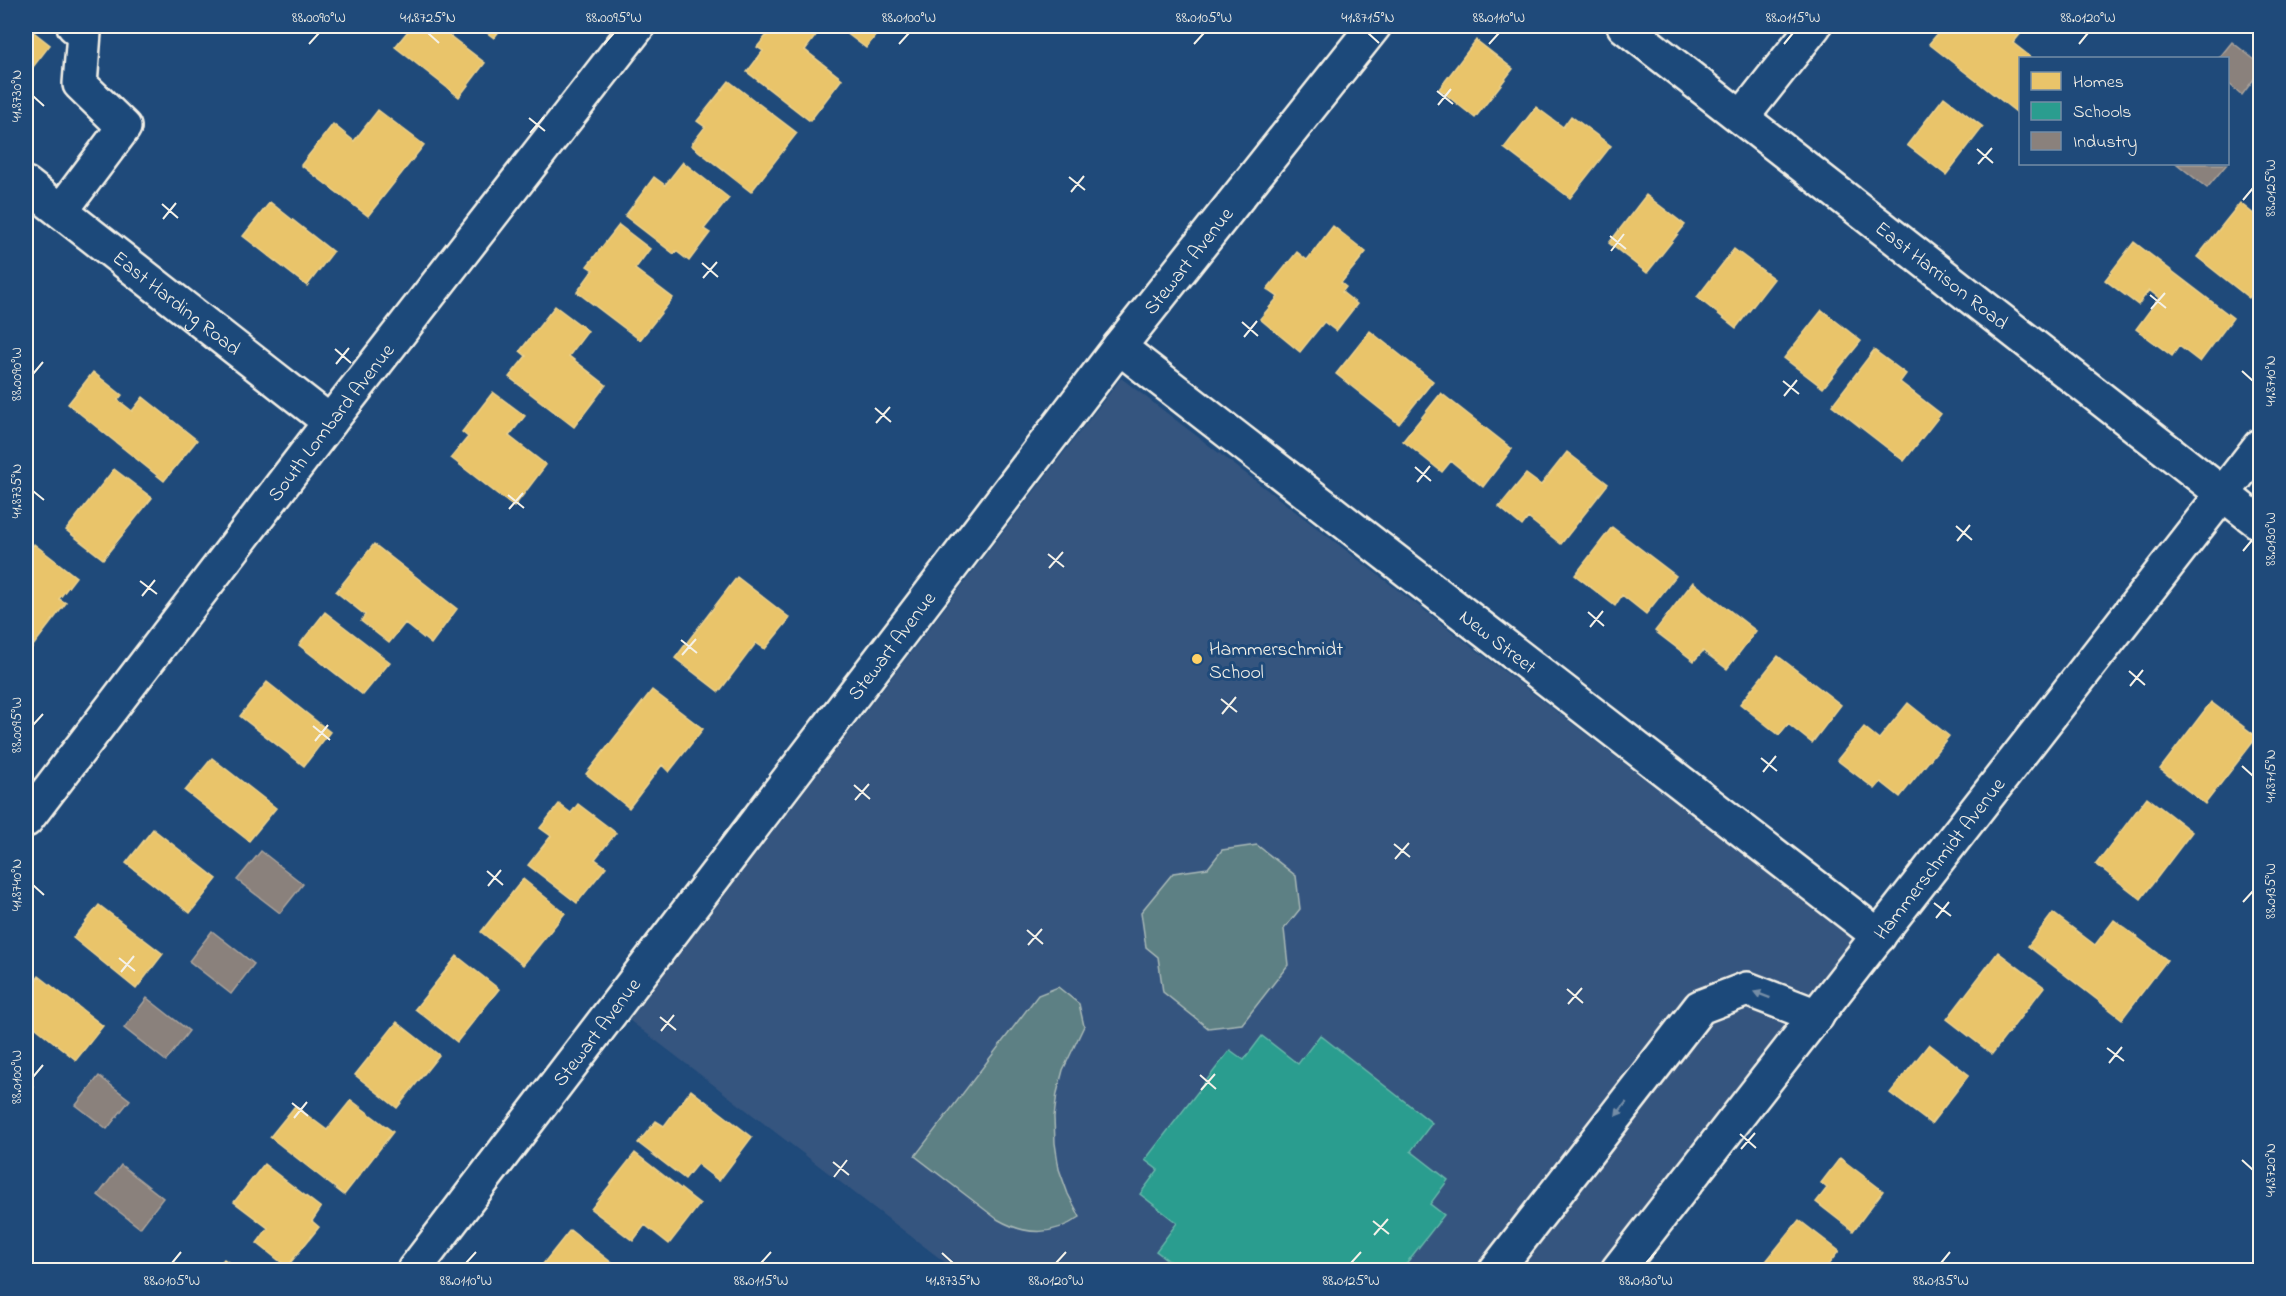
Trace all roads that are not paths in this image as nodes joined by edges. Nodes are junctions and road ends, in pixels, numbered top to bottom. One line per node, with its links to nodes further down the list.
1 (74, 26): 8 (street)
2 (638, 26): 10 (street, South Lombard Avenue)
3 (1374, 26): 9 (street, Stewart Avenue)
4 (1624, 26): 6 (street, East Harrison Road)
5 (1814, 26): 6 (street)
6 (1743, 117): 12 (street, East Harrison Road)
7 (26, 184): 8 (street, East Harding Road)
8 (61, 211): 10 (street, East Harding Road)
9 (1119, 347): 15 (street, New Street); 17 (street, Stewart Avenue)
10 (330, 422): 14 (street, South Lombard Avenue)
11 (2260, 446): 12 (street, Hammerschmidt Avenue)
12 (2223, 493): 13 (street, East Harrison Road); 15 (street, Hammerschmidt Avenue)
13 (2260, 523)
14 (26, 820)
15 (1879, 936): 16 (street, Hammerschmidt Avenue)
16 (1816, 1016): 18 (street, one-way to 18); 19 (street, Hammerschmidt Avenue)
17 (414, 1270)
18 (1496, 1270)
19 (1618, 1270)

